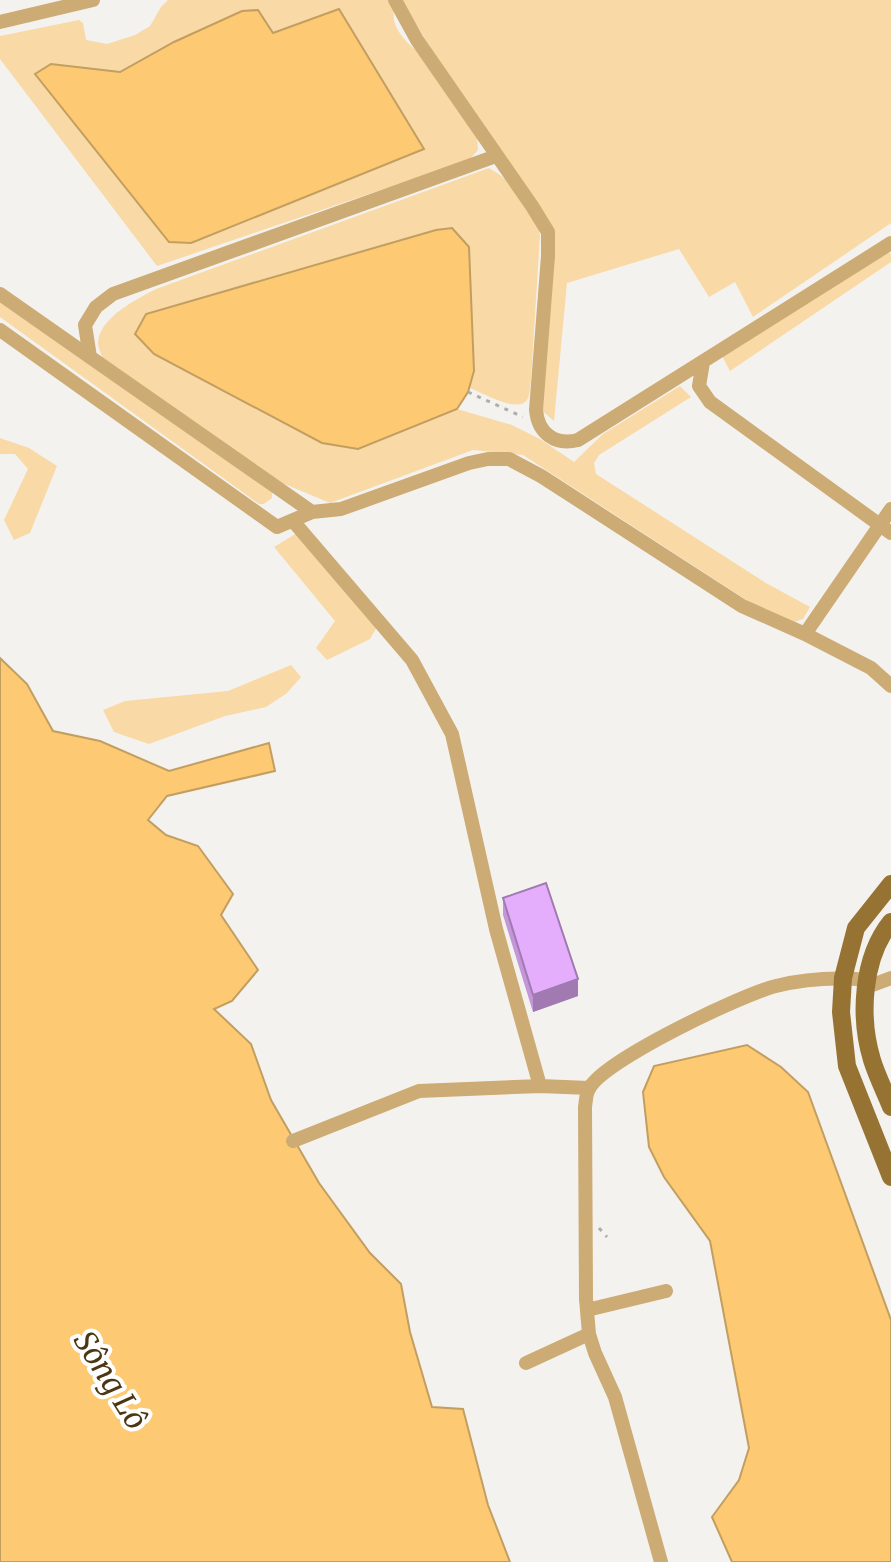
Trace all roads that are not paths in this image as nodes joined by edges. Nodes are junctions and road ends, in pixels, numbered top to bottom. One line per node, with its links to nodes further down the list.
1 (93, 0): 3 (lane)
2 (395, 0): 4 (lane)
3 (0, 22)
4 (496, 156): 8 (lane); 9 (lane)
5 (891, 243): 9 (lane)
6 (0, 294): 8 (lane)
7 (0, 330): 12 (lane)
8 (90, 357): 11 (lane)
9 (703, 362): 13 (lane)
10 (891, 509): 13 (lane)
11 (312, 512): 12 (lane); 14 (lane)
12 (293, 521): 22 (lane)
13 (886, 528): 14 (lane)
14 (805, 634): 15 (lane)
15 (891, 686)
16 (891, 884): 19 (main road)
17 (891, 922): 18 (main road)
18 (882, 946): 21 (main road)
19 (843, 978): 21 (lane); 23 (lane); 26 (main road)
20 (891, 978): 21 (lane)
21 (867, 983): 24 (main road)
22 (540, 1086): 23 (lane); 25 (lane)
23 (589, 1088): 28 (lane)
24 (891, 1107)
25 (293, 1141)
26 (891, 1177)
27 (666, 1291): 28 (lane)
28 (587, 1310): 29 (lane)
29 (589, 1334): 30 (lane); 31 (lane)
30 (526, 1363)
31 (661, 1562)

